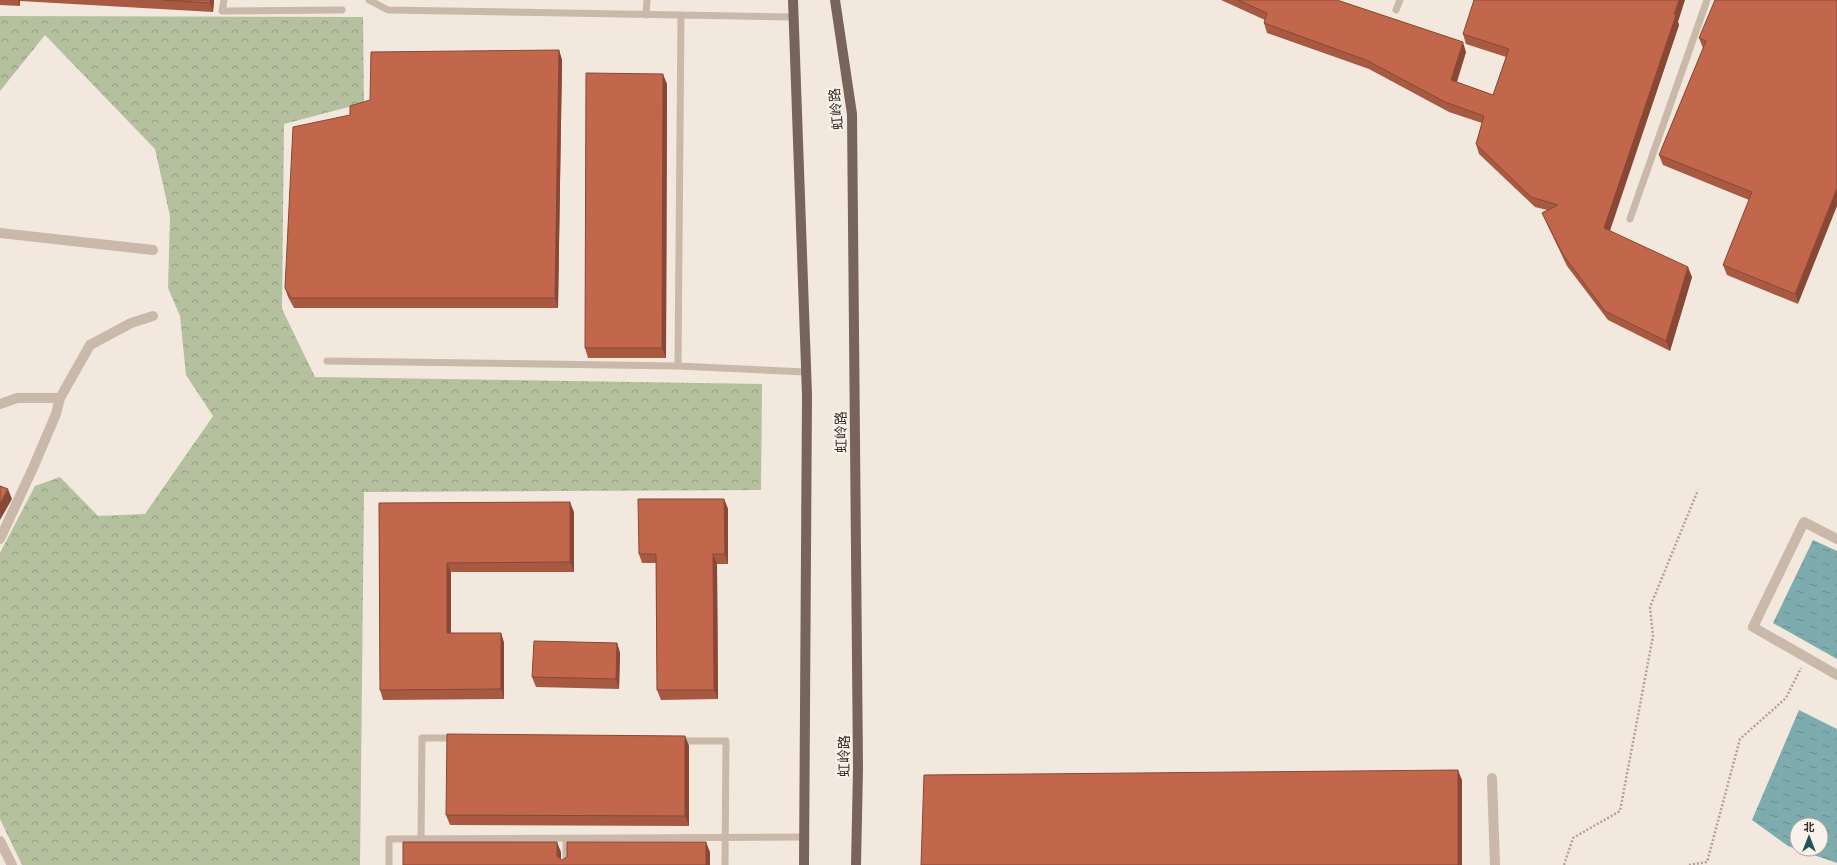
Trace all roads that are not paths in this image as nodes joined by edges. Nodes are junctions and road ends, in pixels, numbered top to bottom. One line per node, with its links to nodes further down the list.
1 (224, 0): 8 (lane)
2 (369, 0): 10 (lane)
3 (647, 0): 10 (lane)
4 (793, 0): 12 (main road)
5 (835, 0): 38 (main road, 虹岭路)
6 (1400, 0): 9 (lane)
7 (1707, 0): 13 (lane)
8 (342, 10)
9 (1396, 10)
10 (646, 14): 11 (lane)
11 (681, 15): 12 (lane); 18 (lane)
12 (793, 17): 19 (main road)
13 (1630, 219)
14 (0, 233): 15 (street)
15 (154, 250)
16 (153, 316): 20 (street)
17 (327, 361): 18 (lane)
18 (678, 366): 19 (lane)
19 (806, 372): 29 (main road)
20 (60, 398): 21 (street); 22 (street)
21 (0, 404)
22 (0, 539)
23 (1837, 539): 24 (street)
24 (1837, 675)
25 (461, 738): 30 (lane)
26 (671, 741): 28 (lane)
27 (1492, 778): 39 (street)
28 (725, 837): 29 (lane); 31 (lane); 36 (lane)
29 (804, 837): 37 (main road)
30 (421, 838): 31 (lane); 34 (lane)
31 (566, 838): 35 (lane)
32 (0, 841): 33 (street)
33 (12, 865)
34 (389, 865)
35 (566, 865)
36 (725, 865)
37 (804, 865)
38 (856, 865)
39 (1495, 865)

